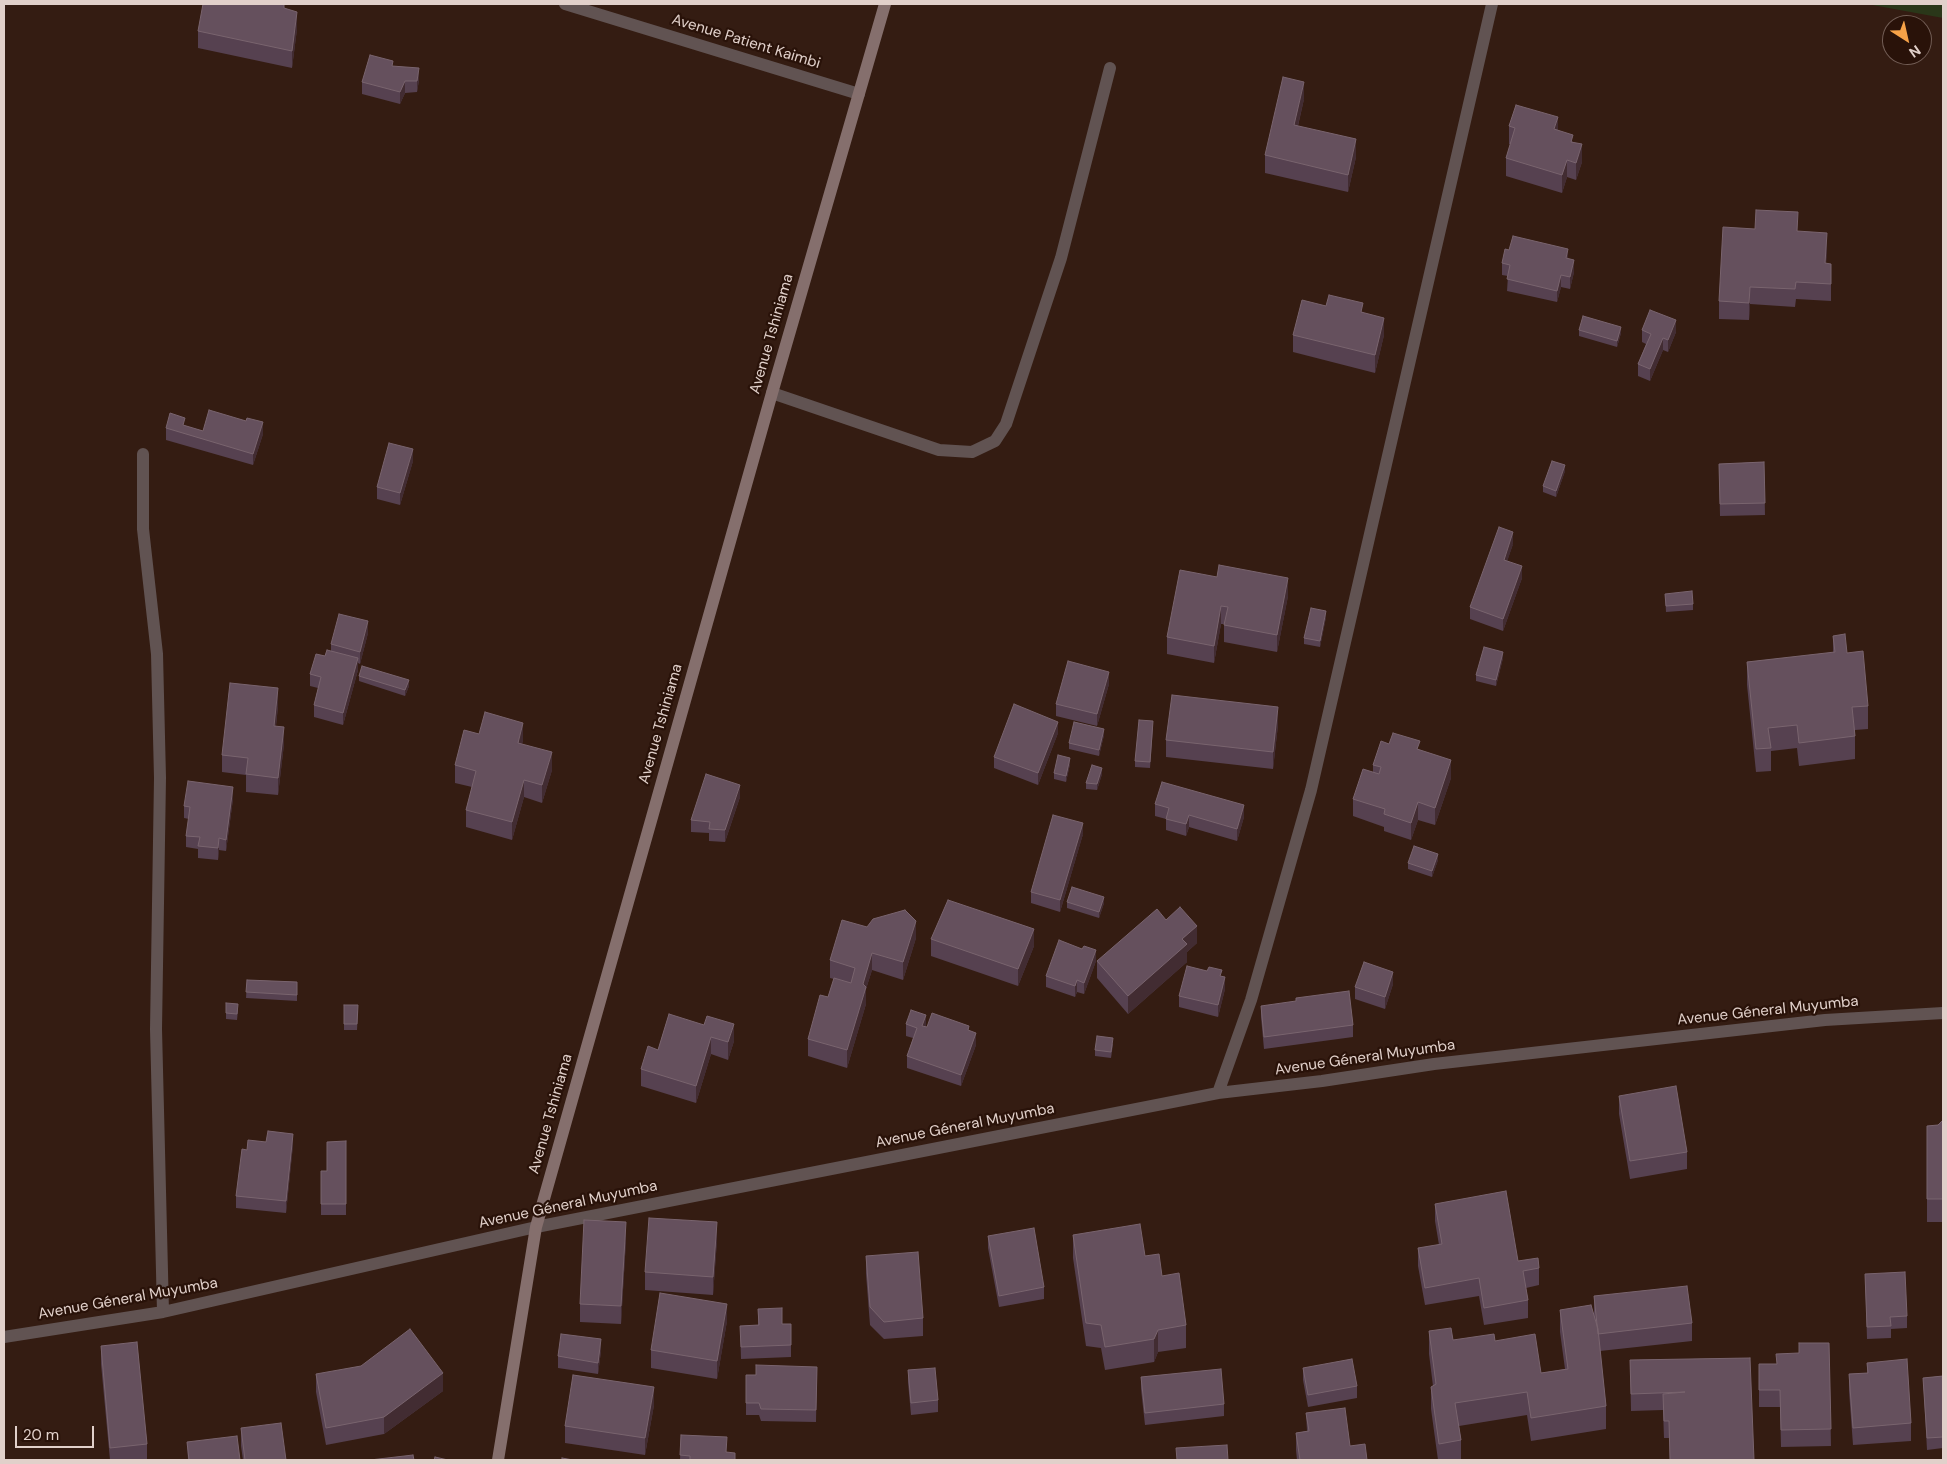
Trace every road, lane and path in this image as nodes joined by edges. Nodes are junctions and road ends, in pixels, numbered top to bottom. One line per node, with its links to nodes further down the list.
1 (565, 4): 5 (street, Avenue Patient Kaimbi)
2 (886, 4): 5 (street, Avenue Tshiniama)
3 (1492, 4): 9 (street)
4 (1110, 68): 6 (street)
5 (859, 94): 6 (street, Avenue Tshiniama)
6 (772, 393): 10 (street, Avenue Tshiniama)
7 (143, 454): 11 (street)
8 (1943, 1013): 9 (street, Avenue Géneral Muyumba)
9 (1218, 1093): 10 (street, Avenue Géneral Muyumba)
10 (536, 1227): 11 (street, Avenue Géneral Muyumba); 13 (street, Avenue Tshiniama)
11 (163, 1312): 12 (street, Avenue Géneral Muyumba)
12 (4, 1337)
13 (498, 1460)

